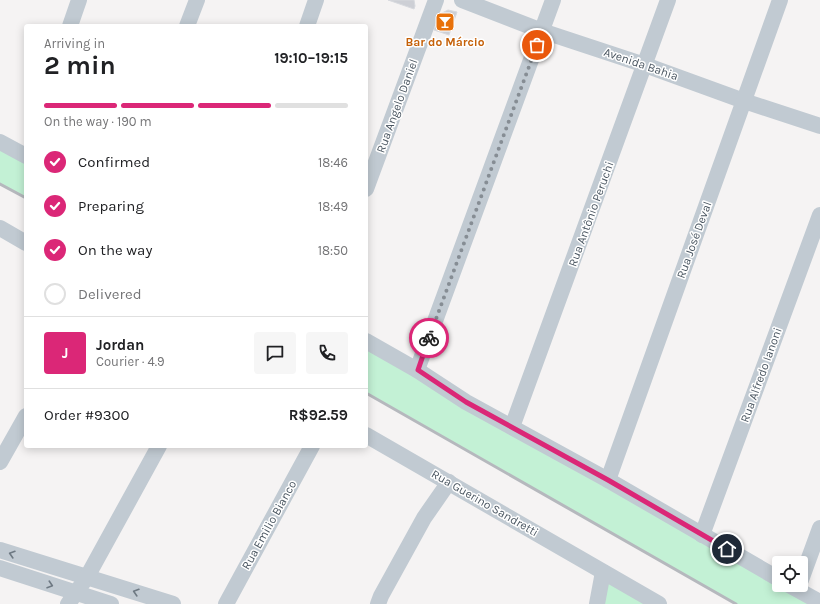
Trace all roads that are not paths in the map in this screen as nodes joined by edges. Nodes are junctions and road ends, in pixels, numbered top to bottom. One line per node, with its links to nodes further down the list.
1 (79, 0): 9 (street)
2 (197, 0): 10 (street)
3 (316, 0): 11 (street)
4 (436, 0): 18 (street, Rua Angelo Daniel)
5 (462, 0): 12 (street, Avenida Bahia)
6 (553, 0): 12 (street)
7 (668, 0): 13 (street, Rua Antônio Peruchi)
8 (780, 0): 14 (street, Rua José Deval)
9 (71, 24)
10 (189, 24)
11 (308, 24)
12 (542, 31): 13 (street, Avenida Bahia); 23 (street)
13 (645, 65): 14 (street, Avenida Bahia); 25 (street, Rua Antônio Peruchi)
14 (744, 101): 15 (street, Avenida Bahia); 30 (street, Rua José Deval)
15 (820, 126)
16 (0, 142): 17 (street)
17 (24, 153)
18 (368, 184)
19 (820, 215): 33 (street, Rua Alfredo Ianoni)
20 (0, 228): 21 (street)
21 (24, 242)
22 (368, 342): 23 (street)
23 (418, 370): 25 (street)
24 (24, 420): 29 (street)
25 (512, 427): 30 (street)
26 (368, 436): 31 (street, Rua Guerino Sandretti)
27 (158, 448): 39 (street)
28 (311, 448): 45 (street, Rua Emilio Bianco)
29 (0, 462)
30 (608, 480): 33 (street)
31 (449, 482): 37 (street, Rua Guerino Sandretti); 46 (street)
32 (820, 528): 35 (street)
33 (702, 536): 38 (street)
34 (0, 550): 39 (street, one-way to 34)
35 (808, 558)
36 (0, 568): 41 (street, one-way to 41)
37 (603, 572): 47 (street); 48 (street, Rua Guerino Sandretti)
38 (772, 575)
39 (87, 577): 41 (street); 44 (street, one-way to 39)
40 (806, 592): 42 (street)
41 (71, 599): 43 (street)
42 (820, 602)
43 (111, 604)
44 (173, 604)
45 (226, 604)
46 (378, 604)
47 (597, 604)
48 (659, 604)

